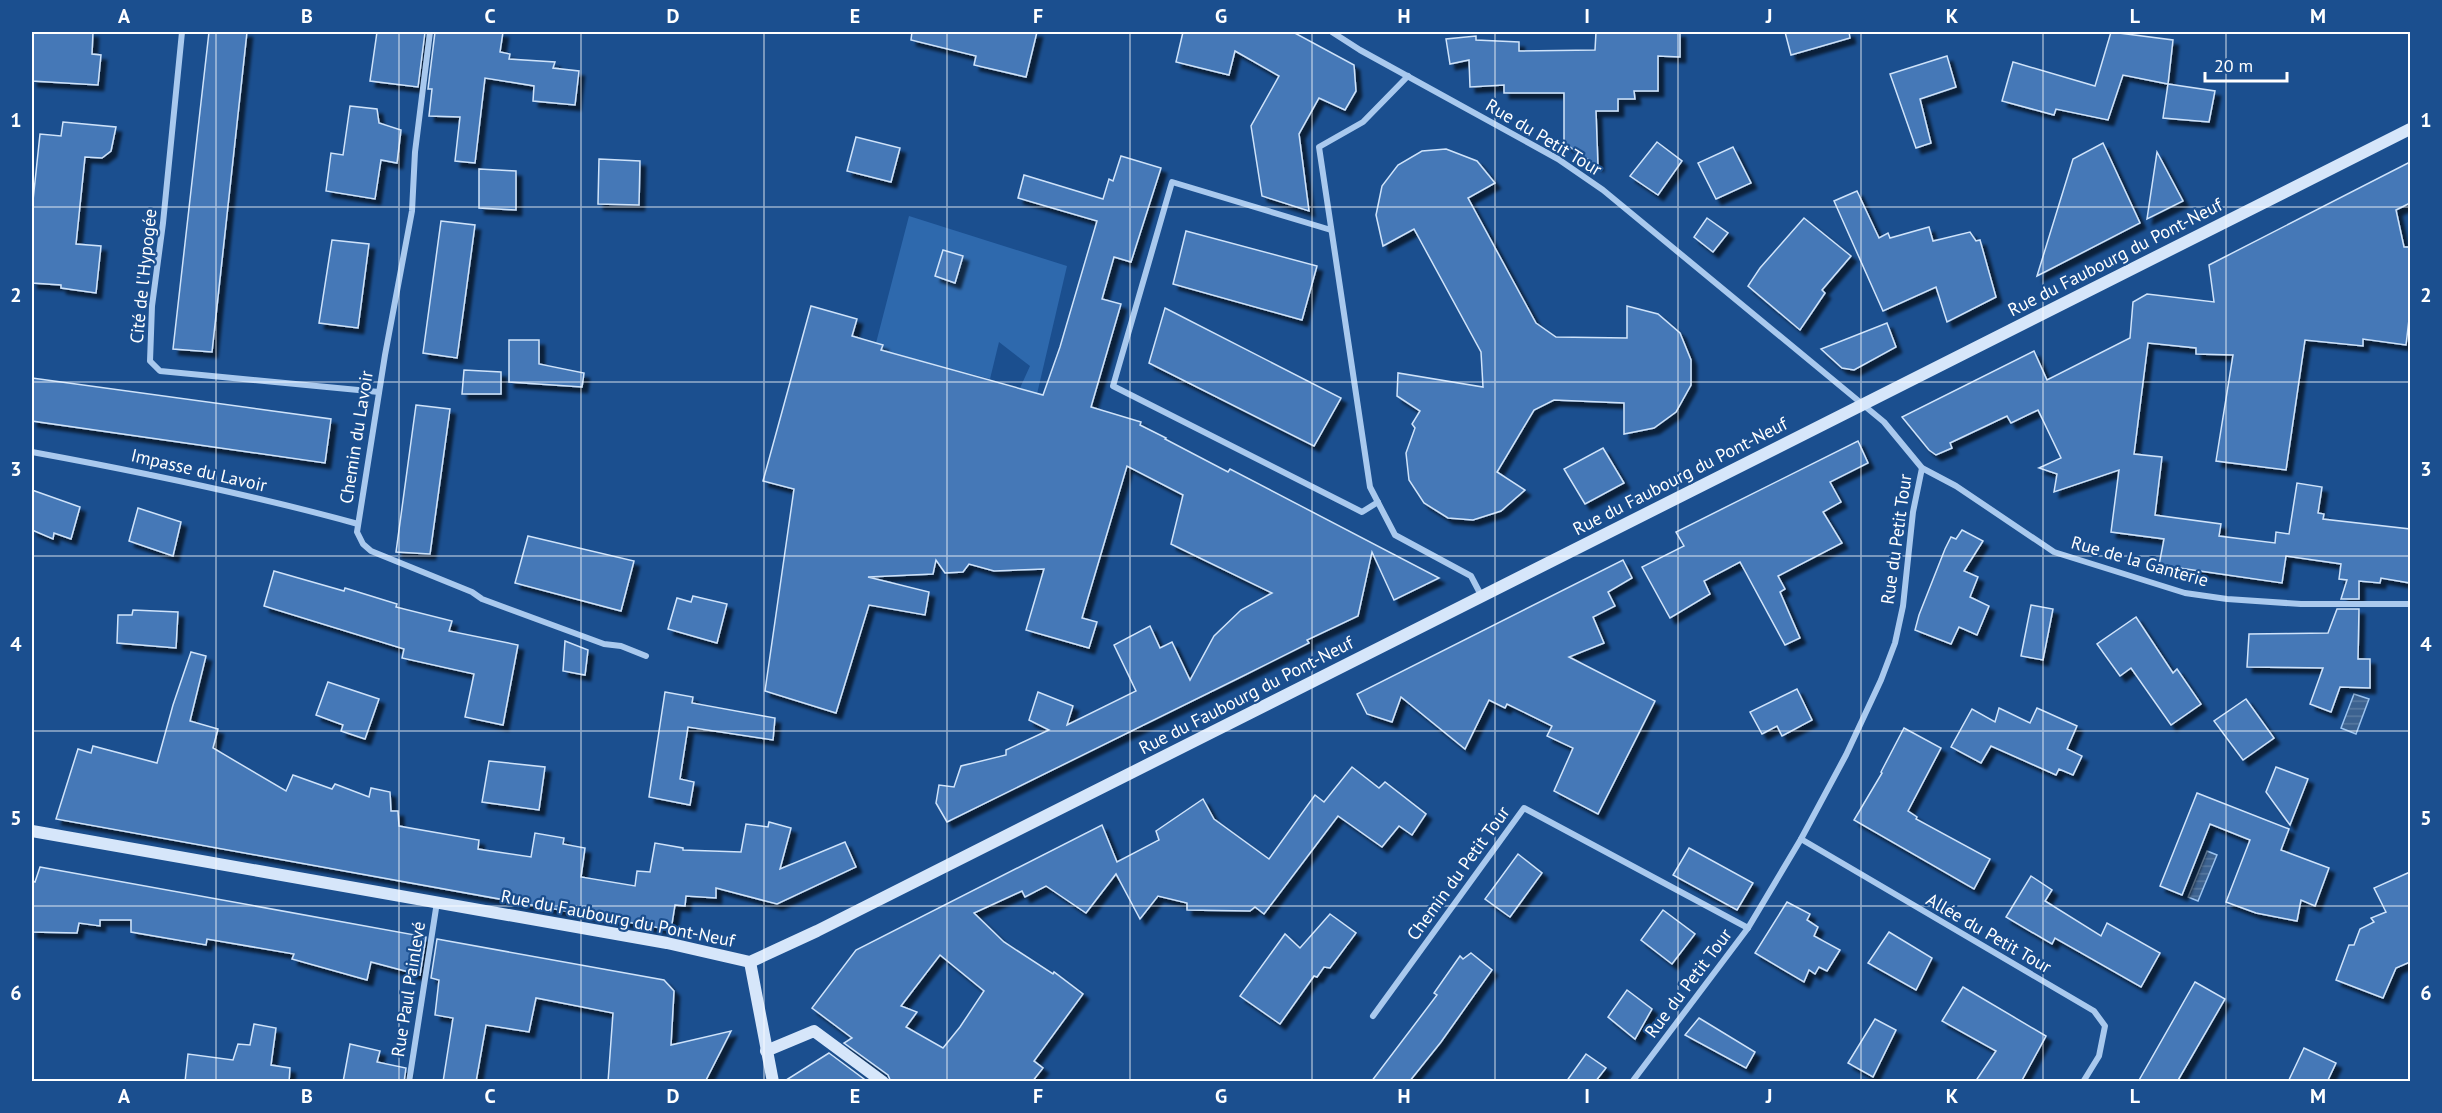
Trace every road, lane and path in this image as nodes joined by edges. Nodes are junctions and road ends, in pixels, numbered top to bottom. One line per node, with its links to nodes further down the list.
1 (182, 32): 7 (street, Cité de l'Hypogée)
2 (430, 32): 7 (street, Chemin du Lavoir)
3 (1332, 32): 4 (street, Rue du Petit Tour)
4 (1408, 76): 6 (street); 8 (street, Rue du Petit Tour)
5 (2410, 129): 8 (main road, Rue du Faubourg du Pont-Neuf)
6 (1331, 230): 11 (street); 11 (street)
7 (379, 392): 12 (street, Chemin du Lavoir)
8 (1862, 404): 10 (street, Rue du Petit Tour); 13 (main road, Rue du Faubourg du Pont-Neuf)
9 (32, 452): 12 (street, Impasse du Lavoir)
10 (1922, 468): 14 (street, Rue de la Ganterie); 17 (street, Rue du Petit Tour)
11 (1378, 502): 13 (street)
12 (358, 524): 15 (street, Chemin du Lavoir)
13 (1482, 597): 20 (main road, Rue du Faubourg du Pont-Neuf)
14 (2410, 604)
15 (646, 656)
16 (32, 831): 18 (main road, Rue du Faubourg du Pont-Neuf)
17 (1801, 839): 19 (street, Rue du Petit Tour); 27 (street, Allée du Petit Tour)
18 (437, 902): 20 (main road, Rue du Faubourg du Pont-Neuf); 23 (street, Rue Paul Painlevé)
19 (1748, 928): 21 (street, Chemin du Petit Tour); 26 (street, Rue du Petit Tour)
20 (750, 962): 22 (main road)
21 (1373, 1016)
22 (766, 1051): 24 (main road); 25 (main road)
23 (410, 1082)
24 (773, 1082)
25 (883, 1082)
26 (1632, 1082)
27 (2083, 1082)

